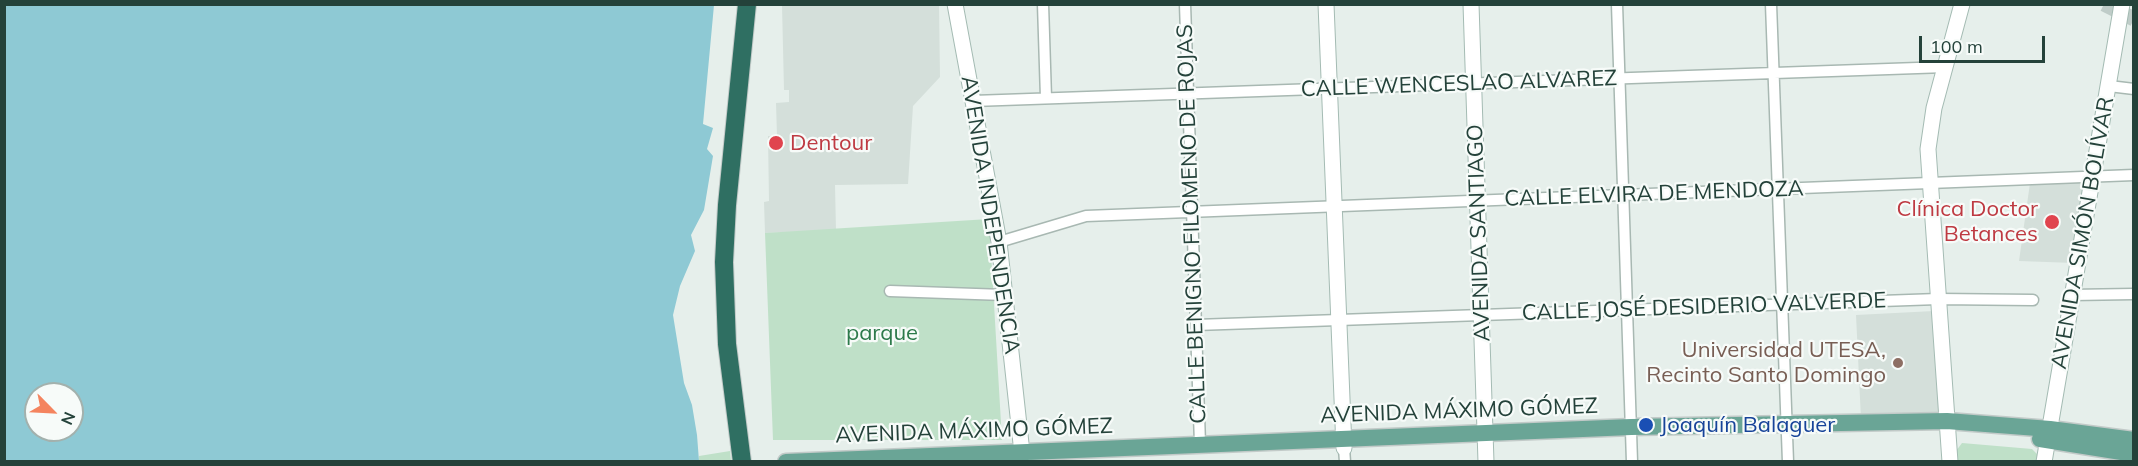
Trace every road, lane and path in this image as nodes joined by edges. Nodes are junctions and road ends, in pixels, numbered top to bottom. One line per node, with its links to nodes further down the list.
1 (747, 4): 52 (highway)
2 (756, 4): 53 (highway)
3 (955, 4): 21 (main road, AVENIDA INDEPENDENCIA)
4 (1043, 4): 20 (street)
5 (1185, 4): 19 (street, CALLE BENIGNO FILOMENO DE ROJAS)
6 (1326, 4): 17 (main road)
7 (1471, 4): 15 (main road, AVENIDA SANTIAGO)
8 (1617, 4): 14 (street)
9 (1771, 4): 13 (street)
10 (1962, 4): 12 (main road)
11 (2122, 4): 16 (main road, AVENIDA SIMÓN BOLÍVAR)
12 (1946, 67): 13 (street, CALLE WENCESLAO ALVAREZ); 24 (main road)
13 (1774, 73): 14 (street, CALLE WENCESLAO ALVAREZ); 25 (street)
14 (1620, 78): 15 (street, CALLE WENCESLAO ALVAREZ); 26 (street)
15 (1474, 84): 17 (street, CALLE WENCESLAO ALVAREZ); 27 (main road, AVENIDA SANTIAGO)
16 (2109, 86): 18 (street); 23 (main road, AVENIDA SIMÓN BOLÍVAR)
17 (1330, 88): 19 (street, CALLE WENCESLAO ALVAREZ); 28 (main road)
18 (2133, 89)
19 (1188, 93): 20 (street, CALLE WENCESLAO ALVAREZ); 29 (street, CALLE BENIGNO FILOMENO DE ROJAS)
20 (1046, 98): 21 (street, CALLE WENCESLAO ALVAREZ)
21 (973, 101): 30 (main road, AVENIDA INDEPENDENCIA)
22 (2133, 175): 23 (street, CALLE ELVIRA DE MENDOZA)
23 (2092, 177): 24 (street, CALLE ELVIRA DE MENDOZA); 34 (main road, AVENIDA SIMÓN BOLÍVAR)
24 (1930, 183): 25 (street, CALLE ELVIRA DE MENDOZA); 35 (main road)
25 (1778, 189): 26 (street, CALLE ELVIRA DE MENDOZA); 37 (street)
26 (1624, 195): 27 (street, CALLE ELVIRA DE MENDOZA); 38 (street)
27 (1479, 201): 28 (street, CALLE ELVIRA DE MENDOZA); 39 (main road, AVENIDA SANTIAGO)
28 (1335, 206): 29 (street, CALLE ELVIRA DE MENDOZA); 40 (main road)
29 (1192, 212): 30 (street, CALLE ELVIRA DE MENDOZA); 41 (street, CALLE BENIGNO FILOMENO DE ROJAS)
30 (999, 242): 33 (main road, AVENIDA INDEPENDENCIA)
31 (890, 291): 33 (street)
32 (2133, 294): 34 (street)
33 (1004, 295): 51 (main road, AVENIDA INDEPENDENCIA)
34 (2071, 295): 45 (main road, AVENIDA SIMÓN BOLÍVAR)
35 (1938, 299): 36 (street, CALLE JOSÉ DESIDERIO VALVERDE); 37 (street, CALLE JOSÉ DESIDERIO VALVERDE); 42 (main road)
36 (2033, 300)
37 (1782, 304): 38 (street, CALLE JOSÉ DESIDERIO VALVERDE); 43 (street)
38 (1629, 310): 39 (street, CALLE JOSÉ DESIDERIO VALVERDE); 44 (street)
39 (1482, 315): 40 (street, CALLE JOSÉ DESIDERIO VALVERDE); 46 (main road, AVENIDA SANTIAGO)
40 (1339, 320): 41 (street, CALLE JOSÉ DESIDERIO VALVERDE); 49 (main road)
41 (1196, 325): 48 (street, CALLE BENIGNO FILOMENO DE ROJAS)
42 (1947, 425): 43 (main road, AVENIDA MÁXIMO GÓMEZ); 45 (main road, AVENIDA MÁXIMO GÓMEZ); 59 (main road)
43 (1787, 430): 44 (main road, AVENIDA MÁXIMO GÓMEZ); 58 (street)
44 (1631, 432): 46 (main road, AVENIDA MÁXIMO GÓMEZ); 57 (street)
45 (2049, 435): 47 (main road, AVENIDA MÁXIMO GÓMEZ); 50 (main road, AVENIDA MÁXIMO GÓMEZ); 60 (main road, AVENIDA SIMÓN BOLÍVAR)
46 (1486, 438): 49 (main road, AVENIDA MÁXIMO GÓMEZ); 56 (main road, AVENIDA SANTIAGO)
47 (2133, 440)
48 (1200, 444): 49 (main road, AVENIDA MÁXIMO GÓMEZ); 51 (main road, AVENIDA MÁXIMO GÓMEZ)
49 (1344, 449): 51 (main road, AVENIDA MÁXIMO GÓMEZ)
50 (2133, 454)
51 (1023, 458): 54 (main road, AVENIDA MÁXIMO GÓMEZ); 55 (main road, AVENIDA MÁXIMO GÓMEZ)
52 (742, 462)
53 (749, 462)
54 (786, 462)
55 (987, 462)
56 (1486, 462)
57 (1632, 462)
58 (1788, 462)
59 (1950, 462)
60 (2044, 462)

